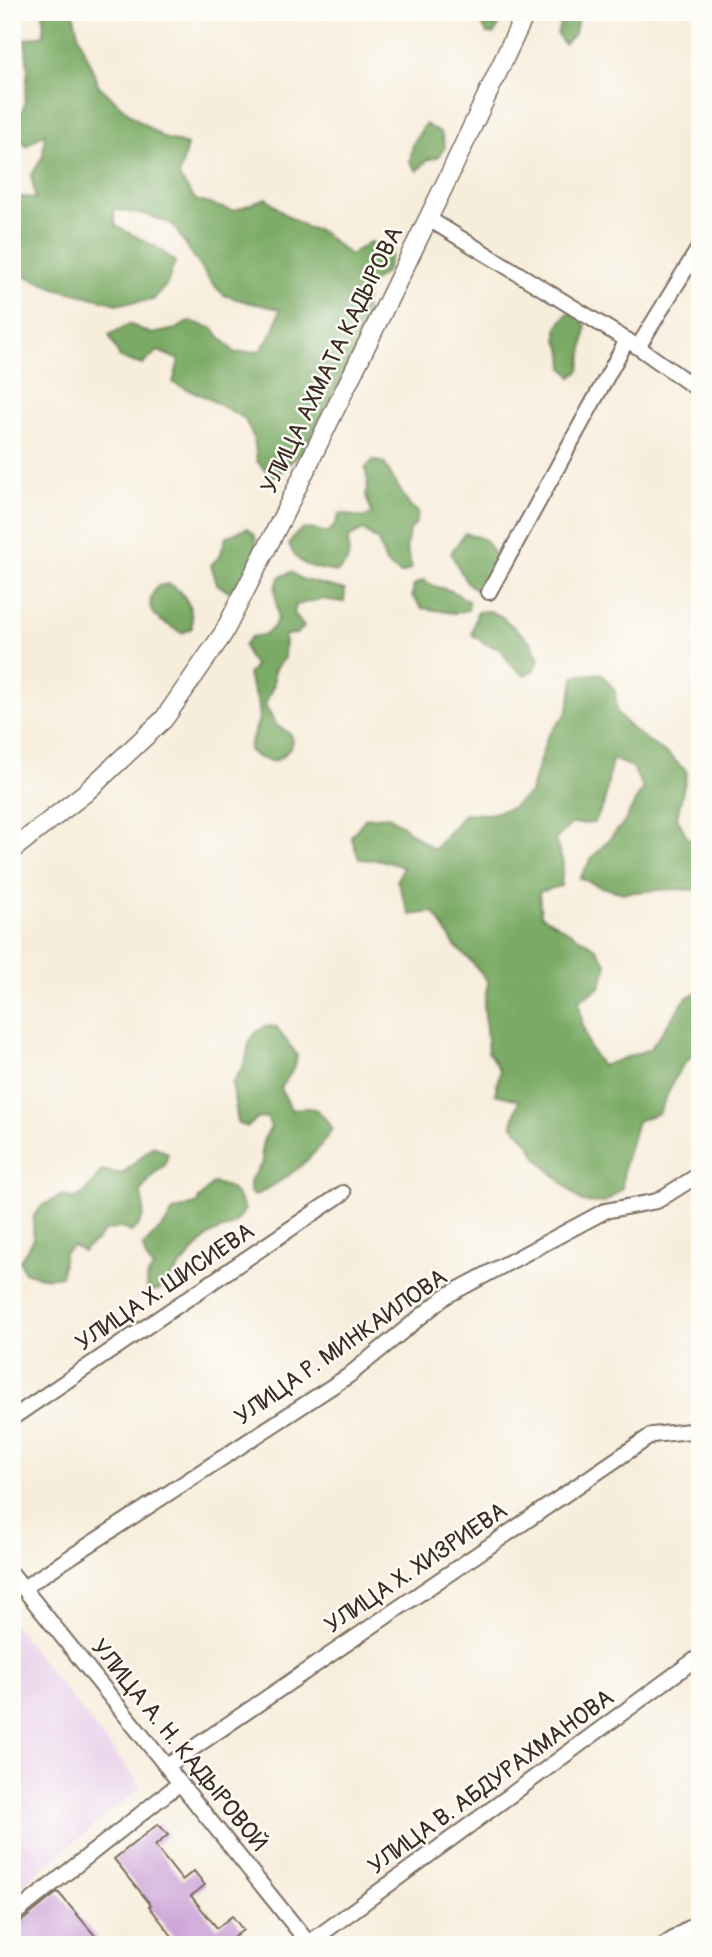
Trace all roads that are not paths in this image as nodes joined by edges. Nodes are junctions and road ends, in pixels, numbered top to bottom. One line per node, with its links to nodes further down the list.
1 (526, 12): 2 (street, УЛИЦА АХМАТА КАДЫРОВА)
2 (429, 219): 4 (street); 7 (street, УЛИЦА АХМАТА КАДЫРОВА)
3 (700, 246): 4 (street)
4 (632, 343): 5 (street); 6 (street)
5 (700, 391)
6 (489, 592)
7 (12, 850)
8 (700, 1174): 13 (street, УЛИЦА Р. МИНКАИЛОВА)
9 (343, 1193): 10 (street, УЛИЦА Х. ШИСИЕВА)
10 (12, 1418)
11 (700, 1430): 15 (street, УЛИЦА Х. ХИЗРИЕВА)
12 (12, 1574): 13 (street, УЛИЦА А. Н. КАДЫРОВОЙ)
13 (23, 1588): 15 (street, УЛИЦА А. Н. КАДЫРОВОЙ)
14 (700, 1656): 19 (street, УЛИЦА В. АБДУРАХМАНОВА)
15 (167, 1766): 16 (street, УЛИЦА А. Н. КАДЫРОВОЙ)
16 (180, 1783): 17 (street); 19 (street, УЛИЦА А. Н. КАДЫРОВОЙ)
17 (12, 1916)
18 (700, 1921): 20 (street)
19 (310, 1944)
20 (664, 1945)

